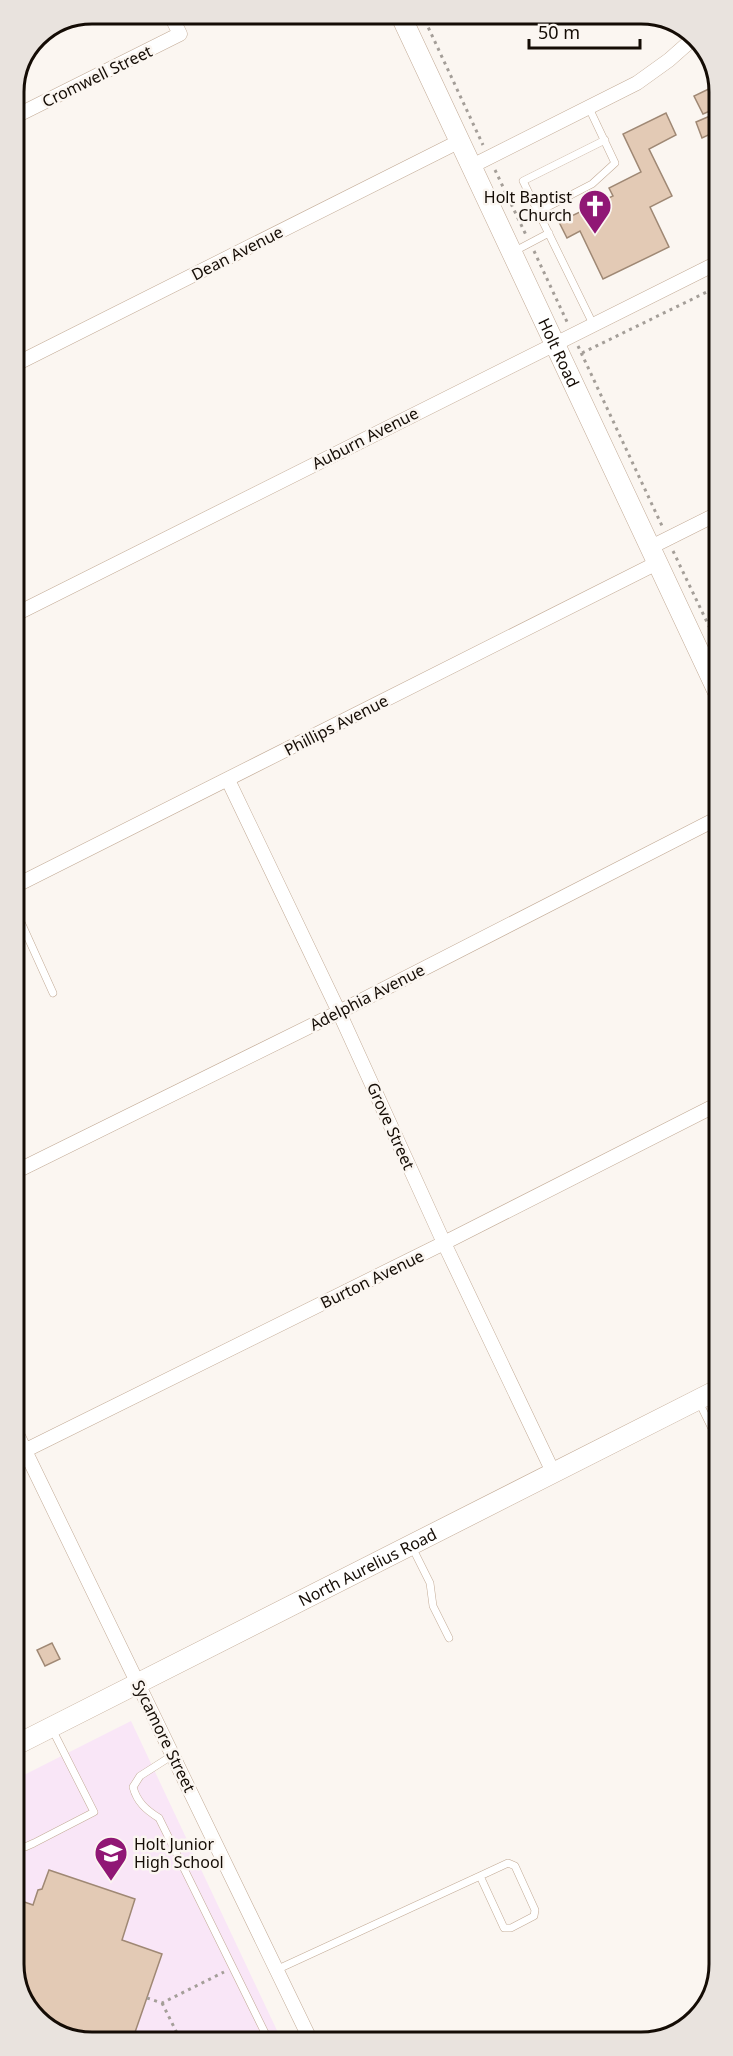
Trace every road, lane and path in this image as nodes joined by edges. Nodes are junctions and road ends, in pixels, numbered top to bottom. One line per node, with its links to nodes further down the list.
1 (175, 24): 5 (street, Cromwell Street)
2 (405, 24): 6 (street, Holt Road)
3 (688, 43): 4 (street)
4 (589, 108): 7 (lane); 8 (street)
5 (24, 112)
6 (460, 141): 8 (street, Holt Road); 17 (street, Dean Avenue)
7 (604, 141): 9 (lane); 9 (lane)
8 (471, 166): 11 (street, Holt Road)
9 (538, 212): 10 (lane)
10 (549, 233): 11 (lane); 14 (lane)
11 (512, 252): 15 (street, Holt Road)
12 (709, 267): 14 (street, Auburn Avenue)
13 (709, 291): 16 (path)
14 (593, 324): 15 (street, Auburn Avenue)
15 (554, 344): 19 (street, Holt Road); 20 (street, Auburn Avenue)
16 (582, 353)
17 (24, 360)
18 (709, 519): 19 (street, Phillips Avenue)
19 (653, 556): 21 (street, Holt Road); 22 (street, Phillips Avenue)
20 (24, 610)
21 (709, 673)
22 (228, 780): 24 (street, Phillips Avenue); 27 (street, Grove Street)
23 (709, 823): 27 (street, Adelphia Avenue)
24 (24, 882)
25 (24, 929): 26 (lane)
26 (53, 993)
27 (339, 1012): 29 (street, Adelphia Avenue); 30 (street, Grove Street)
28 (709, 1109): 30 (street, Burton Avenue)
29 (24, 1168)
30 (444, 1243): 34 (street, Burton Avenue); 35 (street, Grove Street)
31 (709, 1394): 32 (street, North Aurelius Road)
32 (698, 1400): 33 (lane); 35 (street, North Aurelius Road)
33 (709, 1423)
34 (24, 1451): 38 (street, Sycamore Street)
35 (553, 1472): 36 (street, North Aurelius Road)
36 (411, 1545): 37 (lane); 38 (street, North Aurelius Road)
37 (449, 1638)
38 (138, 1683): 39 (street, North Aurelius Road); 41 (street, Sycamore Street)
39 (51, 1727): 40 (street, North Aurelius Road); 42 (lane)
40 (24, 1741)
41 (172, 1755): 44 (street, Sycamore Street); 49 (lane)
42 (24, 1846)
43 (480, 1876): 43 (lane); 44 (lane)
44 (276, 1970): 50 (street, Sycamore Street)
45 (225, 1972): 47 (path)
46 (147, 1998): 47 (path)
47 (162, 2002): 48 (path)
48 (177, 2032)
49 (264, 2032)
50 (307, 2032)

